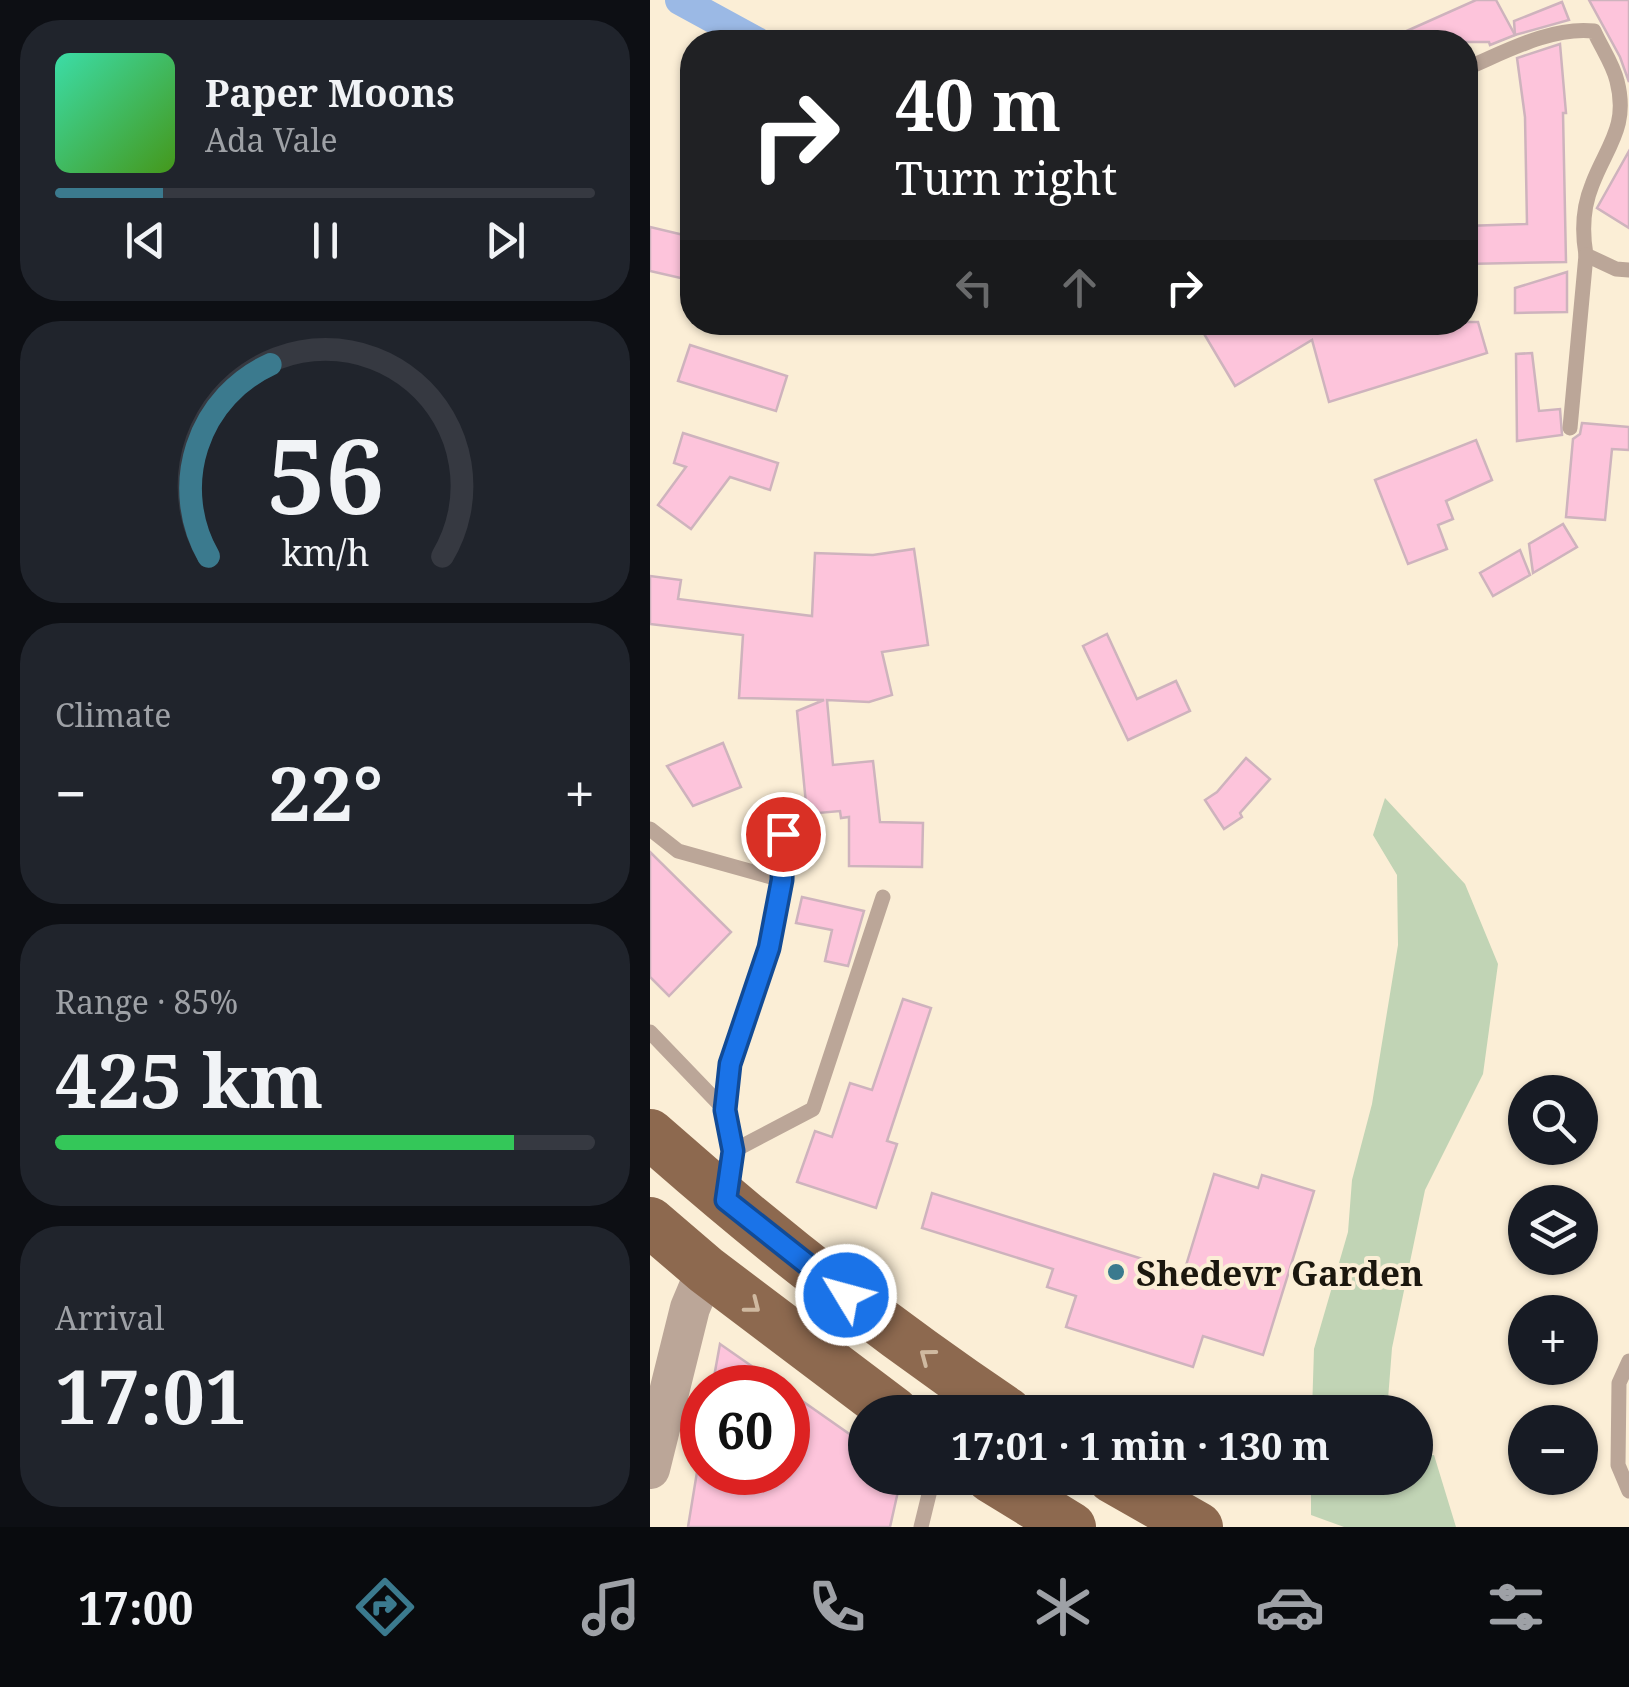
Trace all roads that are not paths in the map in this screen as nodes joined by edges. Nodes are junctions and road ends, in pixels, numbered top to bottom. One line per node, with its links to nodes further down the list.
1 (1478, 63): 2 (lane)
2 (1586, 255): 3 (lane); 4 (lane)
3 (1629, 270)
4 (1570, 428)
5 (650, 828): 7 (lane)
6 (783, 834): 7 (lane)
7 (782, 880): 10 (lane)
8 (884, 897): 12 (lane)
9 (650, 1032): 10 (lane)
10 (725, 1110): 12 (lane)
11 (650, 1134): 13 (main road)
12 (733, 1151): 13 (lane)
13 (726, 1200): 18 (main road, one-way to 13)
14 (650, 1222): 15 (main road)
15 (706, 1270): 17 (main road, one-way to 17); 19 (street)
16 (1629, 1361): 20 (lane)
17 (871, 1395)
18 (983, 1395)
19 (650, 1469)
20 (1629, 1490)
21 (929, 1495): 24 (lane)
22 (1019, 1495): 25 (main road)
23 (1142, 1495): 26 (main road)
24 (921, 1527)
25 (1071, 1527)
26 (1198, 1527)

